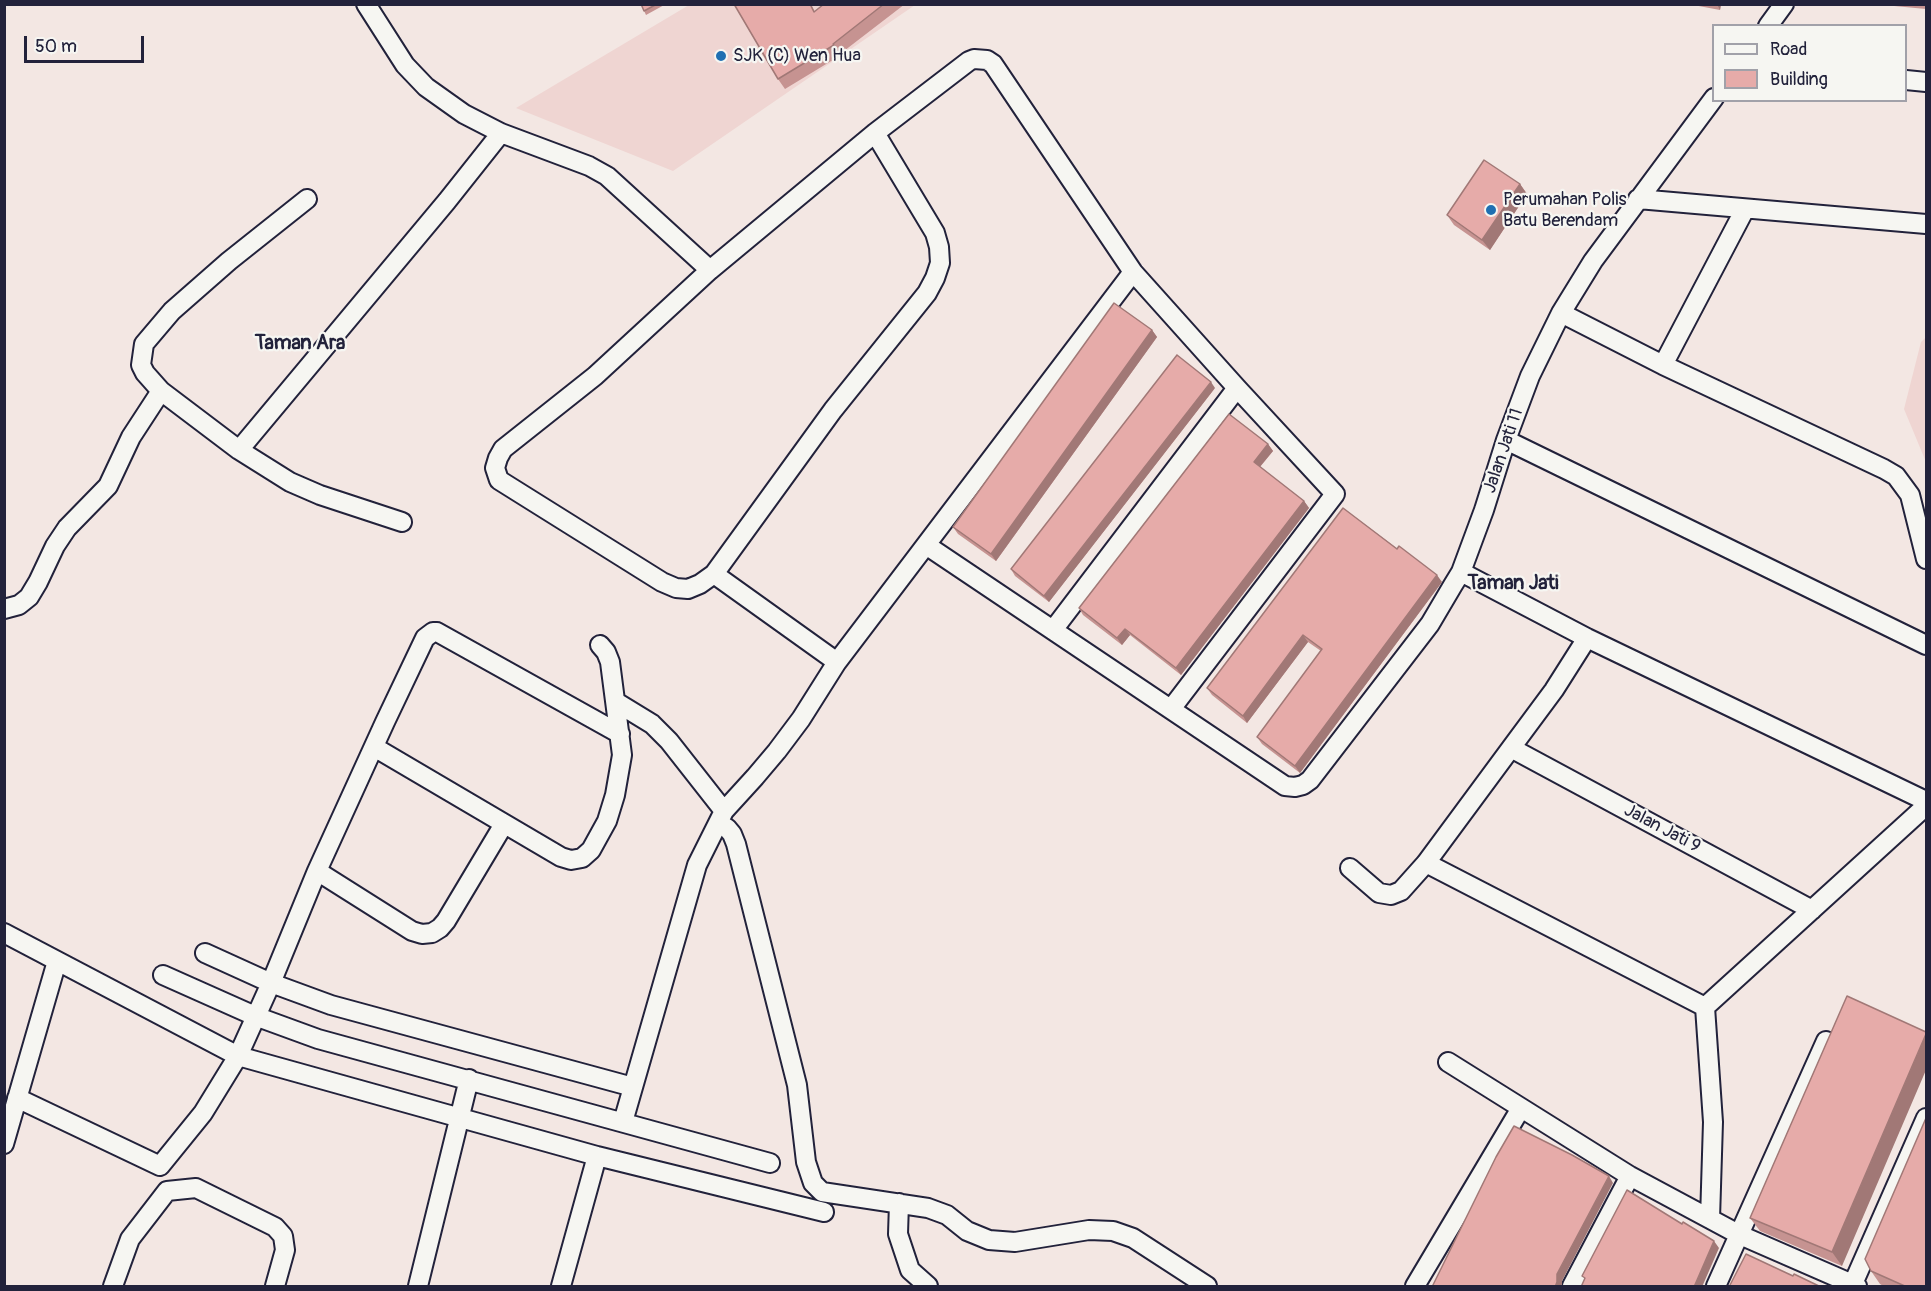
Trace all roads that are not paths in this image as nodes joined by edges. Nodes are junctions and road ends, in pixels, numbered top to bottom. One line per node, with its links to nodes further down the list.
1 (366, 4): 8 (street)
2 (1784, 4): 3 (street)
3 (1769, 24)
4 (1907, 80): 5 (street)
5 (1926, 81)
6 (1712, 99): 9 (street, Jalan Jati 11)
7 (875, 132): 13 (street); 14 (street); 25 (street)
8 (501, 133): 13 (street); 20 (street)
9 (1638, 199): 11 (street); 15 (street, Jalan Jati 11)
10 (307, 200): 18 (street)
11 (1745, 209): 12 (street); 16 (street)
12 (1926, 224)
13 (710, 270): 25 (street)
14 (1133, 272): 17 (street); 22 (street)
15 (1561, 313): 16 (street); 19 (street, Jalan Jati 11)
16 (1663, 365): 23 (street)
17 (1237, 388): 27 (street); 33 (street)
18 (160, 391): 20 (street); 26 (street)
19 (1506, 440): 24 (street, Jalan Jati 11); 30 (street)
20 (239, 450): 21 (street)
21 (402, 522)
22 (926, 545): 27 (street); 31 (street)
23 (1926, 559)
24 (1461, 572): 28 (street); 33 (street, Jalan Jati 11)
25 (714, 574): 31 (street)
26 (4, 609)
27 (1053, 630): 33 (street)
28 (1587, 638): 36 (street); 37 (street)
29 (600, 645): 32 (street)
30 (1926, 645)
31 (837, 662): 39 (street)
32 (616, 702): 34 (street); 39 (street)
33 (1171, 709)
34 (620, 734): 35 (street); 40 (street)
35 (374, 747): 40 (street); 43 (street)
36 (1511, 748): 41 (street); 44 (street, Jalan Jati 9)
37 (1926, 801)
38 (1926, 806): 44 (street)
39 (721, 817): 56 (street); 66 (street)
40 (504, 824): 43 (street)
41 (1426, 862): 42 (street); 50 (street)
42 (1350, 868)
43 (317, 871): 49 (street)
44 (1812, 910): 50 (street)
45 (4, 933): 47 (street)
46 (205, 953): 49 (street)
47 (57, 961): 53 (street); 57 (street)
48 (163, 975): 51 (street)
49 (271, 983): 51 (street); 56 (street)
50 (1704, 1007): 68 (street)
51 (255, 1016): 53 (street); 55 (street)
52 (1826, 1041): 69 (street)
53 (238, 1056): 57 (street); 59 (street)
54 (1448, 1062): 58 (street)
55 (469, 1079): 59 (street); 61 (street)
56 (633, 1087): 61 (street)
57 (17, 1098): 62 (street)
58 (1521, 1108): 65 (street); 77 (street)
59 (459, 1118): 63 (street); 73 (street)
60 (1926, 1118): 70 (street)
61 (623, 1122): 64 (street)
62 (4, 1143)
63 (597, 1156): 67 (street); 74 (street)
64 (770, 1163)
65 (1630, 1176): 68 (street); 78 (street)
66 (898, 1203): 75 (street); 76 (street)
67 (824, 1212)
68 (1710, 1219): 69 (street)
69 (1740, 1234): 70 (street); 79 (street)
70 (1854, 1286)
71 (113, 1287): 72 (street)
72 (275, 1287)
73 (418, 1287)
74 (561, 1287)
75 (928, 1287)
76 (1207, 1287)
77 (1415, 1287)
78 (1572, 1287)
79 (1716, 1287)

